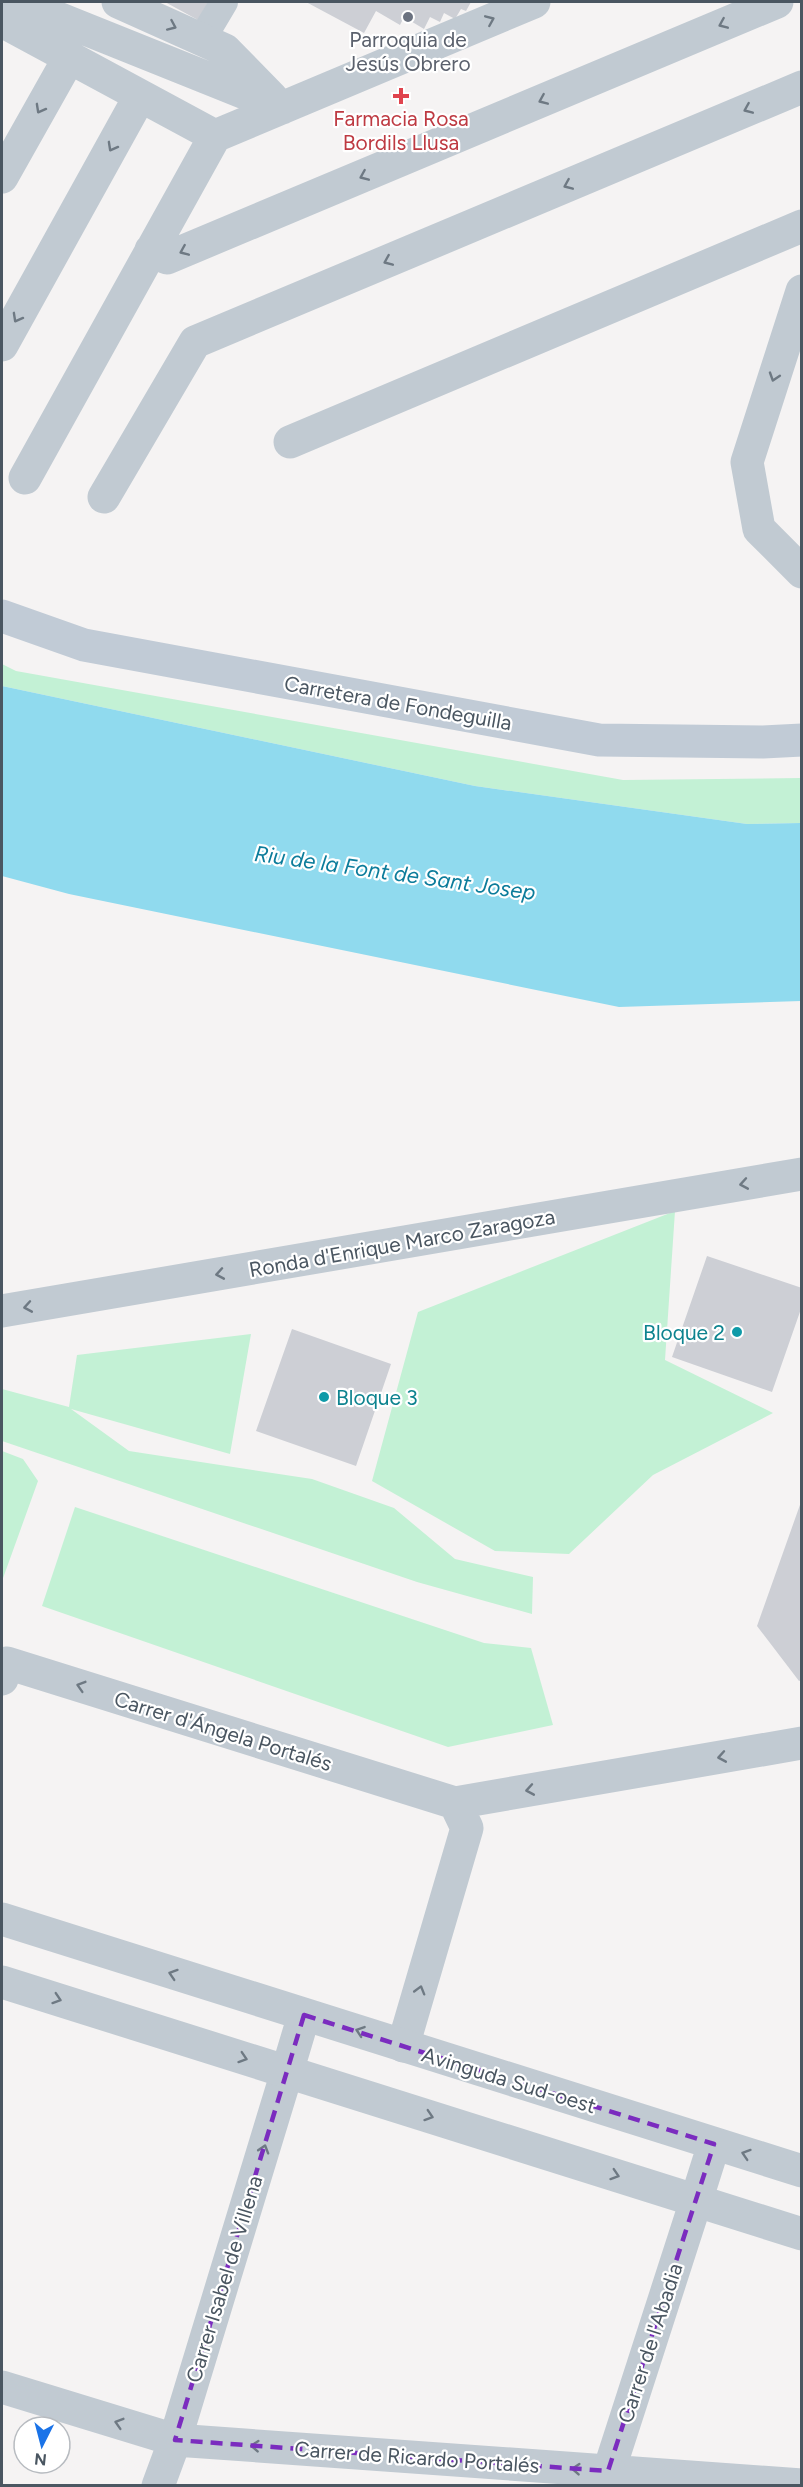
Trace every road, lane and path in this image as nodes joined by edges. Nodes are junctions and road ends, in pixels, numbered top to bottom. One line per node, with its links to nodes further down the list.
1 (6, 2): 7 (street)
2 (18, 2): 13 (street)
3 (118, 2): 9 (street, one-way to 9)
4 (224, 2): 9 (street)
5 (534, 2): 13 (street, one-way to 5)
6 (777, 2): 17 (street, one-way to 17)
7 (2, 10)
8 (2, 21): 10 (street)
9 (202, 39): 13 (street)
10 (69, 58): 12 (street); 15 (street, one-way to 15)
11 (801, 87): 22 (street, one-way to 22)
12 (140, 96): 14 (street); 19 (street, one-way to 19)
13 (282, 108): 14 (street)
14 (214, 136): 17 (street)
15 (2, 177)
16 (801, 226): 20 (street)
17 (152, 250): 21 (street)
18 (798, 311): 23 (street, one-way to 23)
19 (2, 345)
20 (290, 442)
21 (25, 478)
22 (104, 497)
23 (801, 572)
24 (2, 616): 25 (main road, Carretera de Fondeguilla)
25 (801, 740)
26 (801, 1174): 27 (street, Ronda d'Enrique Marco Zaragoza, one-way to 27)
27 (2, 1311)
28 (2, 1680): 30 (street, Carrer d'Ángela Portalés, one-way to 28)
29 (791, 1745): 30 (street, Carrer d'Ángela Portalés, one-way to 30)
30 (455, 1803): 34 (street, one-way to 30)
31 (2, 1919): 33 (street, Avinguda Sud-oest, one-way to 31)
32 (2, 1982): 35 (street, one-way to 35)
33 (304, 2015): 34 (street, Avinguda Sud-oest, one-way to 33); 35 (street)
34 (403, 2046): 36 (street, Avinguda Sud-oest)
35 (287, 2072): 38 (street, one-way to 38); 41 (street, Carrer Isabel de Villena, one-way to 35)
36 (714, 2144): 37 (street, Avinguda Sud-oest, one-way to 36); 38 (street)
37 (801, 2171)
38 (696, 2201): 39 (street); 42 (street, Carrer de l'Abadia)
39 (801, 2234)
40 (2, 2387): 41 (street, Carrer de Ricardo Portalés, one-way to 40)
41 (175, 2440): 42 (street, Carrer de Ricardo Portalés, one-way to 41); 43 (street, Carrer Isabel de Villena)
42 (606, 2478): 44 (street, Carrer de Ricardo Portalés)
43 (158, 2486)
44 (801, 2486)

